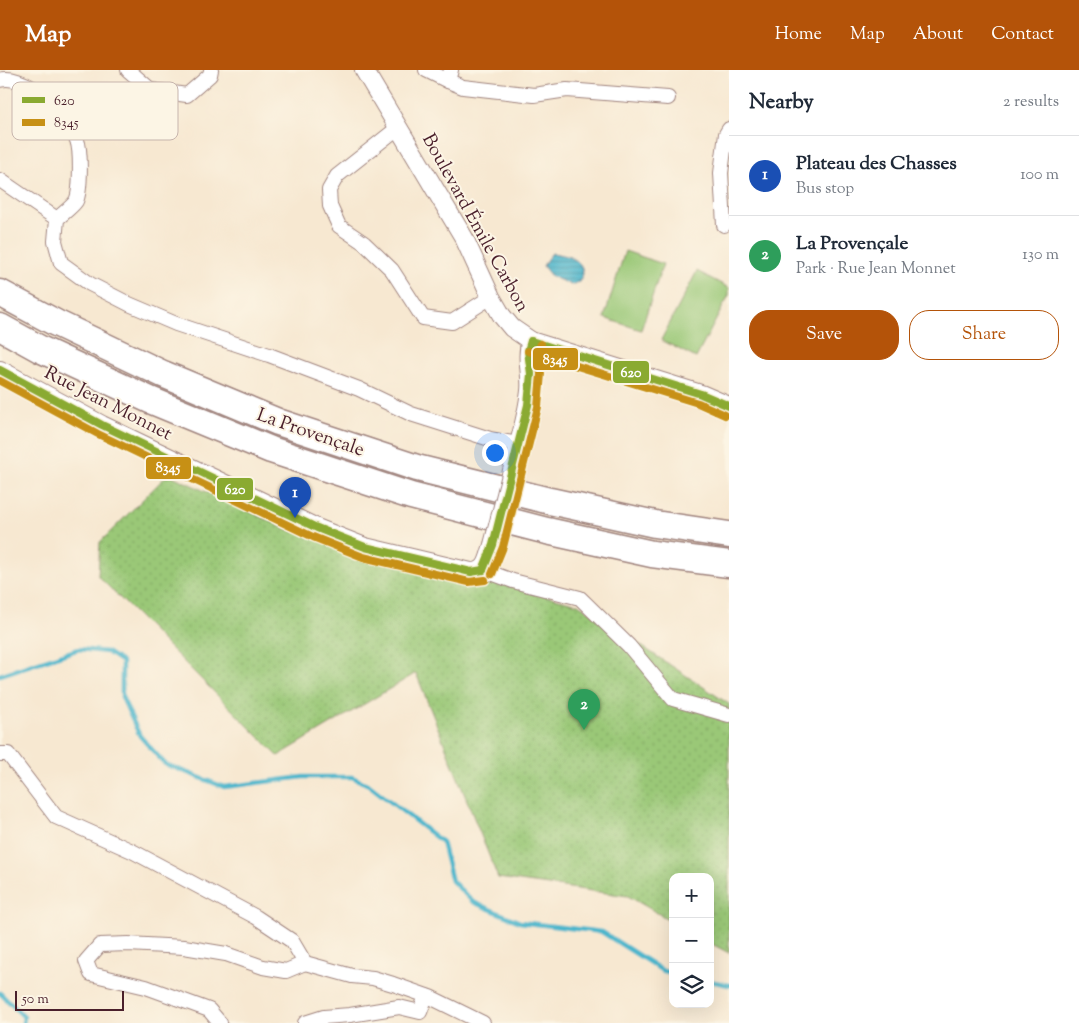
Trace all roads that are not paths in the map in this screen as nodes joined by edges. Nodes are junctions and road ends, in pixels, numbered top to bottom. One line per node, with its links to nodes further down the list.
1 (128, 70): 8 (street)
2 (212, 70): 9 (street)
3 (364, 70): 11 (street, Boulevard Émile Carbon)
4 (426, 70): 5 (street)
5 (450, 75): 10 (street)
6 (0, 80): 7 (street)
7 (16, 82)
8 (141, 82)
9 (178, 94)
10 (668, 98)
11 (399, 127): 18 (street, Boulevard Émile Carbon); 18 (street)
12 (729, 129): 16 (street)
13 (77, 140): 15 (street)
14 (0, 180): 15 (street)
15 (56, 219): 23 (street)
16 (724, 225)
17 (0, 293): 24 (highway, La Provençale)
18 (491, 297): 20 (street, Boulevard Émile Carbon)
19 (0, 327): 25 (highway, La Provençale)
20 (531, 341): 22 (street, Boulevard Émile Carbon); 23 (street)
21 (0, 370): 26 (street, Rue Jean Monnet)
22 (729, 406)
23 (518, 444): 26 (street, bridge)
24 (729, 535)
25 (729, 564)
26 (483, 570): 27 (street, Rue Jean Monnet)
27 (729, 715)
28 (0, 754): 29 (street)
29 (305, 963): 30 (street); 31 (street)
30 (426, 996): 32 (street); 33 (street)
31 (220, 1022)
32 (306, 1023)
33 (484, 1023)

